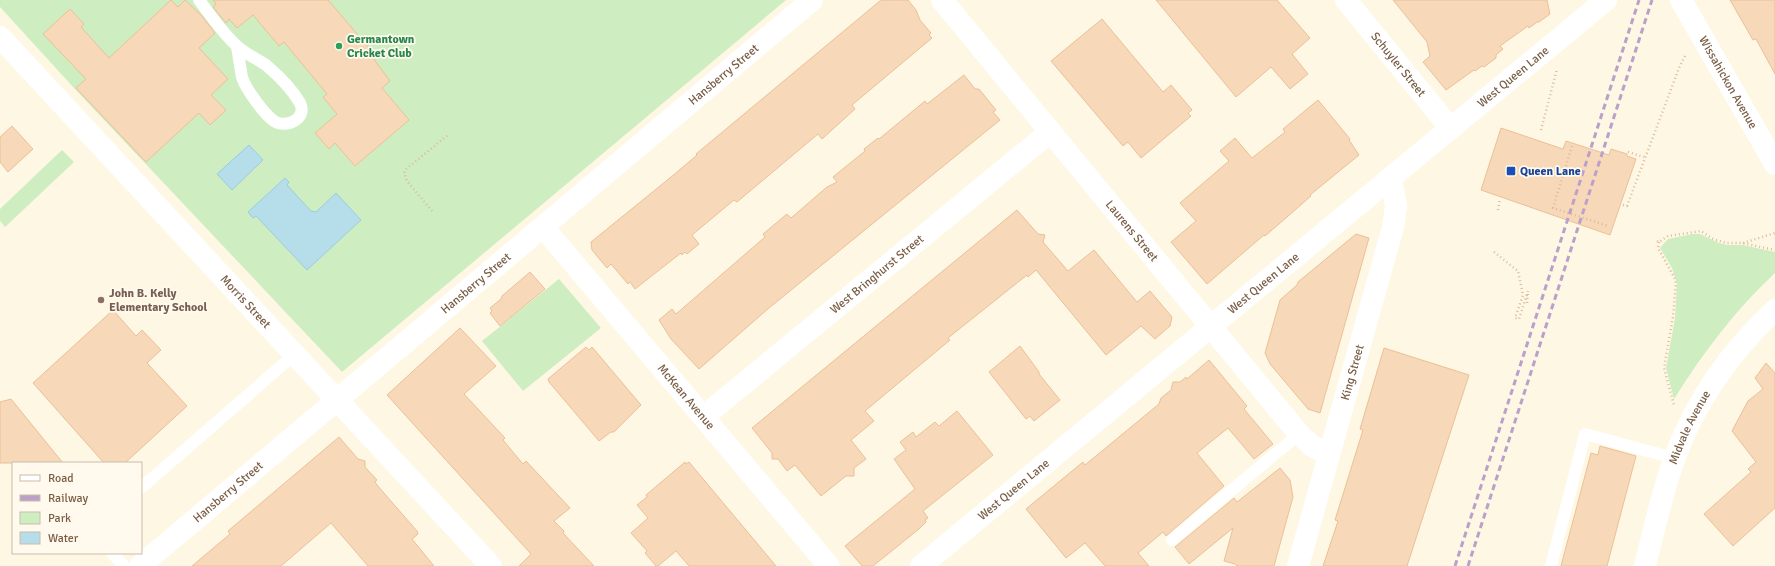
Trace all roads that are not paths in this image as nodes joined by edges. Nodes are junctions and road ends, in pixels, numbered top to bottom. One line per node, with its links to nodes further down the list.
1 (200, 0): 8 (lane)
2 (812, 0): 13 (street, Hansberry Street)
3 (942, 0): 10 (street, Laurens Street)
4 (1346, 0): 9 (street, Schuyler Street)
5 (1606, 0): 9 (street, West Queen Lane)
6 (1681, 0): 11 (street, Wissahickon Avenue)
7 (0, 37): 16 (street, Morris Street)
8 (237, 47): 8 (lane)
9 (1451, 129): 12 (street, West Queen Lane)
10 (1050, 132): 15 (street, Laurens Street); 18 (street, West Bringhurst Street)
11 (1775, 164)
12 (1391, 178): 15 (street, West Queen Lane); 20 (street, King Street)
13 (543, 227): 17 (street, Hansberry Street); 18 (street, McKean Avenue)
14 (1775, 310): 21 (street, Midvale Avenue)
15 (1210, 327): 19 (street, Laurens Street); 29 (street, West Queen Lane)
16 (295, 354): 17 (street, Morris Street); 22 (lane)
17 (337, 400): 26 (street, Hansberry Street); 27 (street, Morris Street)
18 (703, 417): 28 (street, McKean Avenue)
19 (1299, 434): 20 (street, Laurens Street); 23 (lane)
20 (1329, 454): 30 (street, King Street)
21 (1674, 458): 31 (lane); 32 (street, Midvale Avenue)
22 (142, 487)
23 (1172, 540)
24 (113, 554): 25 (lane)
25 (124, 566)
26 (140, 566)
27 (491, 566)
28 (829, 566)
29 (921, 566)
30 (1298, 566)
31 (1551, 566)
32 (1645, 566)

